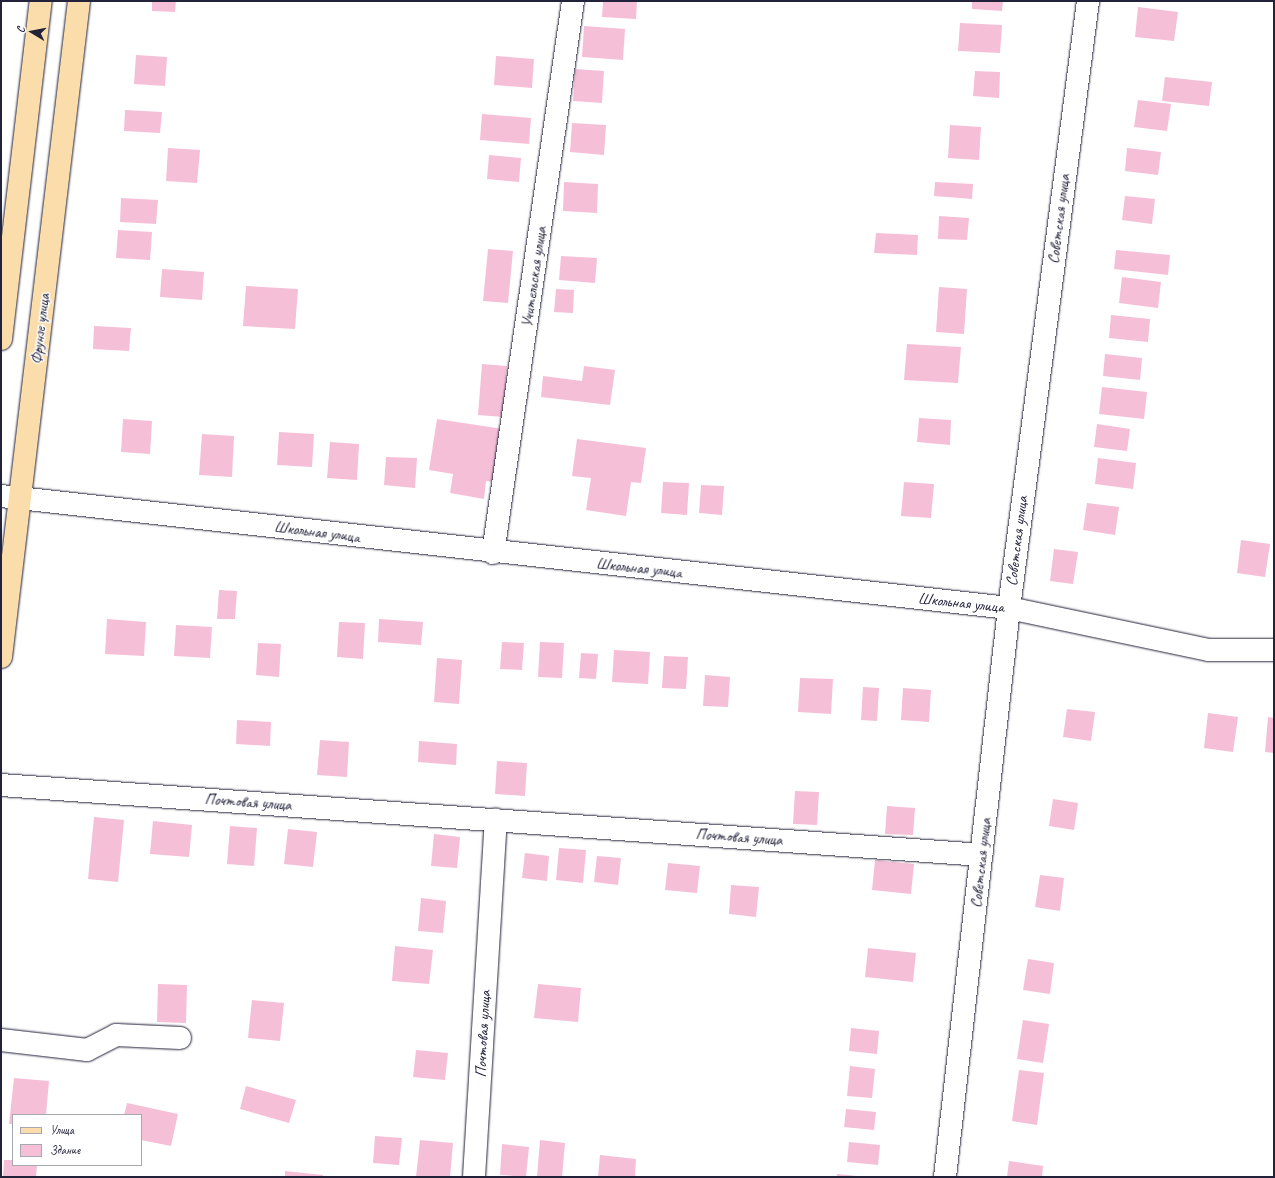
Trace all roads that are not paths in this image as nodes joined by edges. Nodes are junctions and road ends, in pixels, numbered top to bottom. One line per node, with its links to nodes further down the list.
1 (41, 1): 5 (main road)
2 (79, 1): 7 (main road, Фрунзе улица)
3 (573, 1): 8 (street, Учительская улица)
4 (1088, 1): 9 (street, Советская улица)
5 (3, 311): 6 (main road)
6 (1, 339)
7 (10, 497): 8 (street, Школьная улица); 10 (main road, Фрунзе улица)
8 (493, 553): 9 (street, Школьная улица)
9 (1009, 608): 11 (street, Школьная улица); 15 (street, Советская улица)
10 (3, 626): 12 (main road, Фрунзе улица)
11 (1274, 650)
12 (1, 657)
13 (1, 785): 14 (street, Почтовая улица)
14 (496, 820): 15 (street, Почтовая улица); 18 (street, Почтовая улица)
15 (982, 855): 19 (street, Советская улица)
16 (180, 1038): 17 (street)
17 (1, 1040)
18 (474, 1177)
19 (945, 1177)

